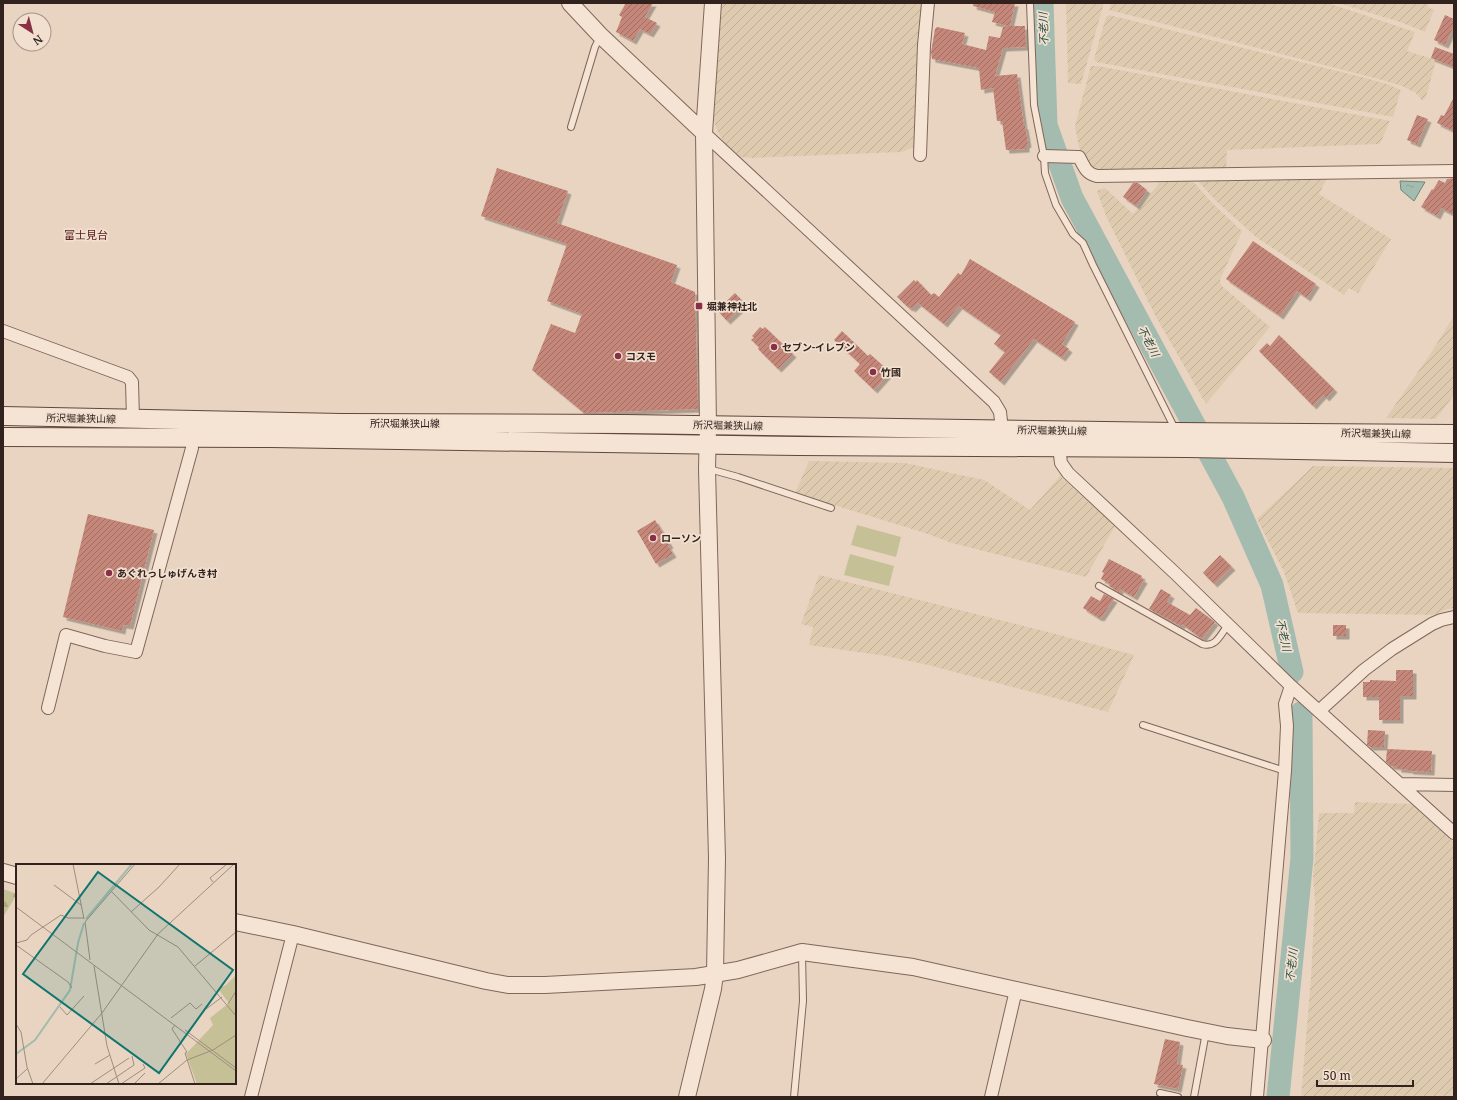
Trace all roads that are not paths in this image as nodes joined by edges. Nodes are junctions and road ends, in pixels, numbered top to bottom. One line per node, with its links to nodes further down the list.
1 (570, 3): 5 (street)
2 (713, 3): 7 (street)
3 (928, 3): 8 (street)
4 (1030, 3): 9 (lane)
5 (600, 35): 6 (lane); 7 (street)
6 (571, 127)
7 (704, 134): 14 (street); 15 (street)
8 (920, 155)
9 (1044, 156): 10 (street); 18 (lane)
10 (1454, 171)
11 (3, 331): 13 (street)
12 (3, 416): 13 (main road, 所沢堀兼狭山線)
13 (133, 419): 14 (main road, 所沢堀兼狭山線)
14 (708, 425): 15 (main road, 所沢堀兼狭山線); 19 (street)
15 (1002, 430): 18 (main road, 所沢堀兼狭山線)
16 (1454, 434): 18 (main road, 所沢堀兼狭山線)
17 (3, 437): 19 (main road, 所沢堀兼狭山線)
18 (1181, 437): 20 (main road, 所沢堀兼狭山線); 22 (main road, 所沢堀兼狭山線)
19 (707, 445): 20 (main road, 所沢堀兼狭山線); 23 (street)
20 (1059, 447): 27 (street)
21 (192, 448): 29 (street)
22 (1454, 453)
23 (707, 469): 24 (lane); 41 (street)
24 (831, 508)
25 (1099, 586): 27 (lane)
26 (1454, 616): 30 (street)
27 (1228, 625): 28 (street)
28 (1291, 686): 30 (street); 32 (street)
29 (48, 708)
30 (1318, 711): 33 (street)
31 (1143, 725): 32 (lane)
32 (1285, 771): 44 (street)
33 (1401, 784): 34 (street); 35 (street)
34 (1454, 785)
35 (1454, 833)
36 (3, 872): 37 (street)
37 (16, 876)
38 (236, 922): 39 (street)
39 (293, 934): 41 (street); 46 (street)
40 (802, 952): 41 (street); 42 (street); 48 (lane)
41 (715, 973): 47 (street)
42 (1016, 990): 43 (street); 49 (street)
43 (1206, 1031): 44 (street); 51 (lane)
44 (1263, 1040): 52 (street)
45 (1160, 1093): 50 (lane)
46 (251, 1097)
47 (687, 1097)
48 (794, 1097)
49 (991, 1097)
50 (1178, 1097)
51 (1194, 1097)
52 (1257, 1097)

